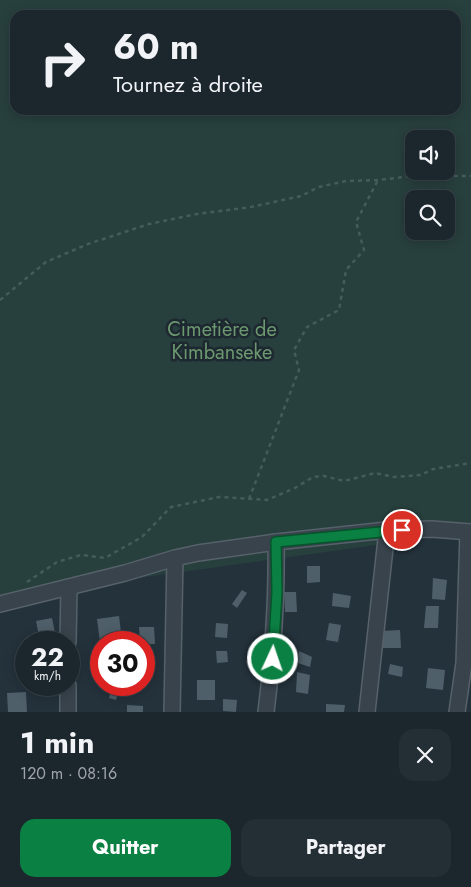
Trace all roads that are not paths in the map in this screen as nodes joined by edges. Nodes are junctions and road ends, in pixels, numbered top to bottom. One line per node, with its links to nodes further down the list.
1 (387, 530): 2 (street); 3 (street); 12 (street)
2 (470, 532): 13 (street)
3 (276, 542): 4 (street); 11 (street)
4 (175, 558): 5 (street); 10 (street)
5 (69, 588): 6 (street); 7 (street)
6 (0, 604)
7 (68, 631)
8 (68, 696): 9 (street)
9 (68, 712)
10 (172, 712)
11 (266, 712)
12 (367, 712)
13 (457, 712)

